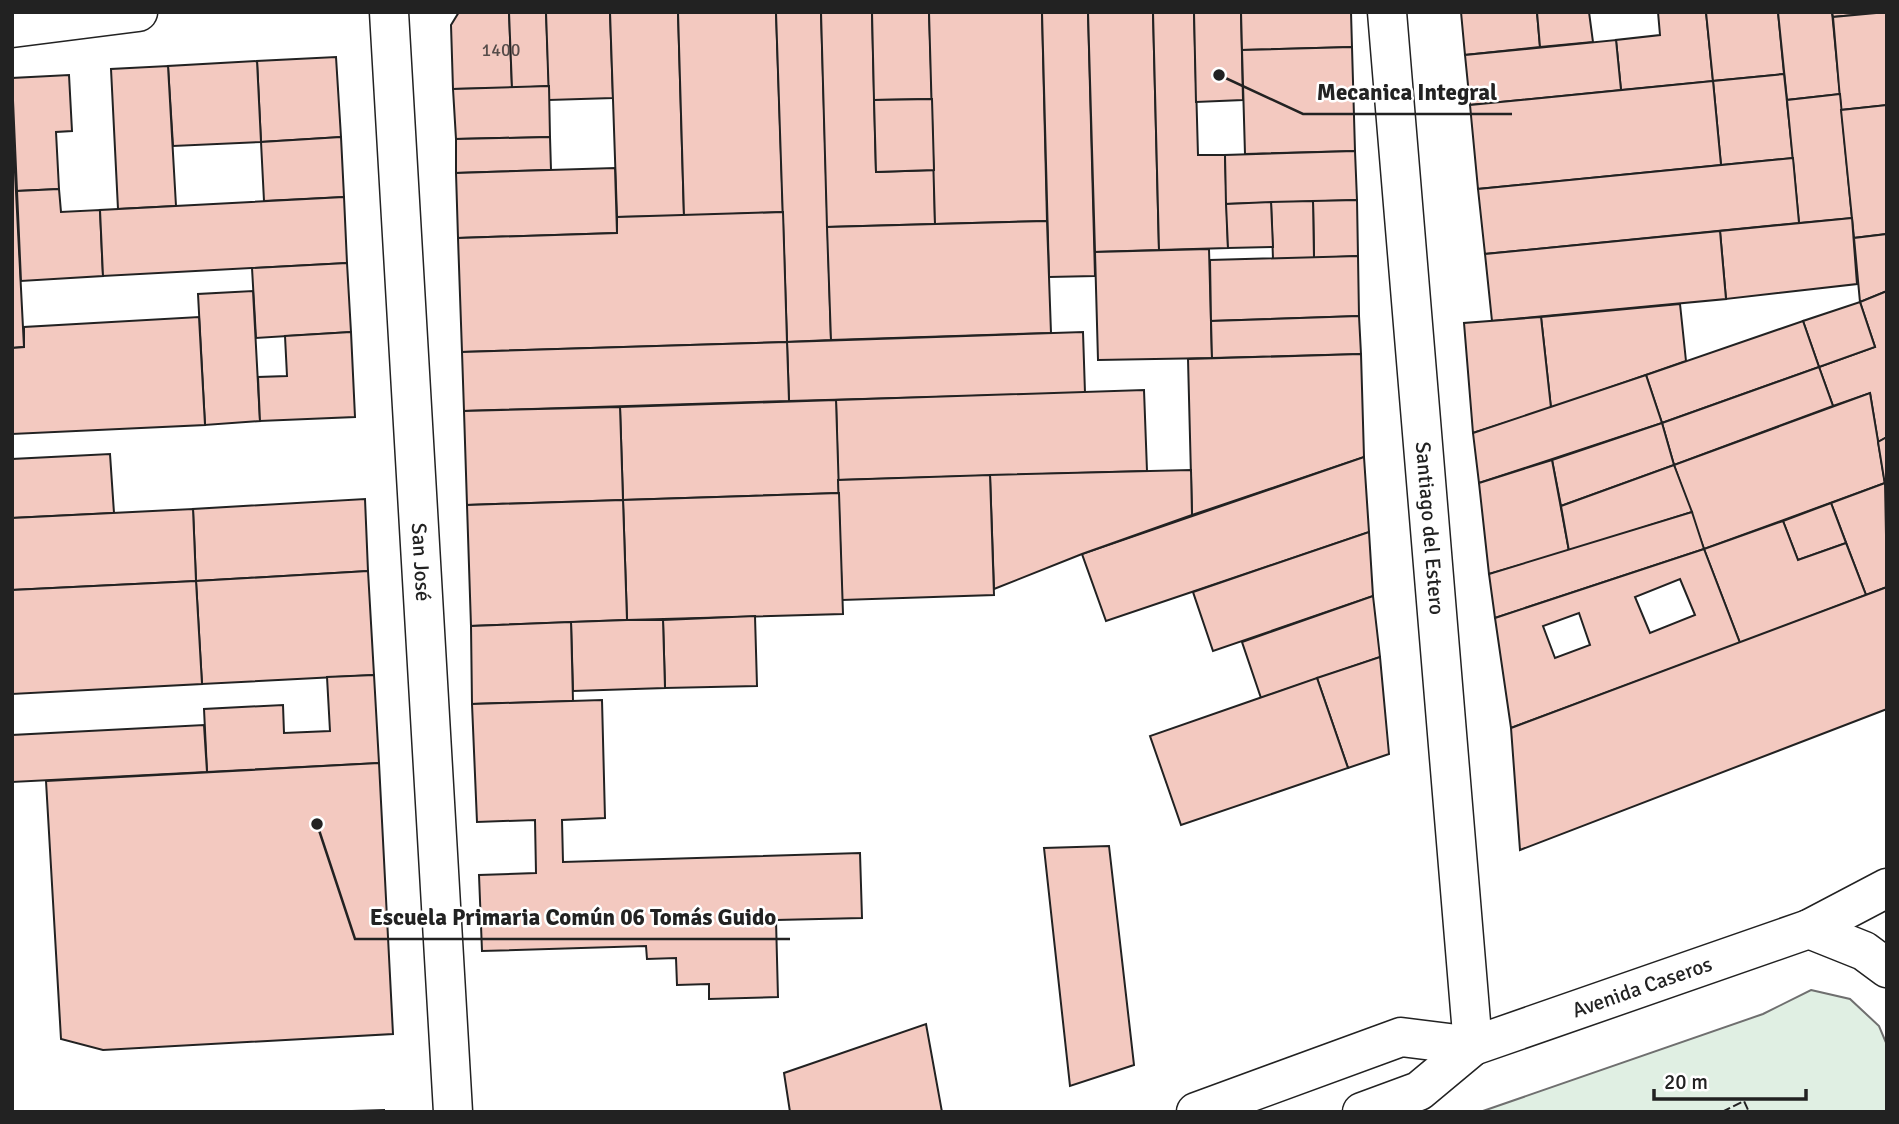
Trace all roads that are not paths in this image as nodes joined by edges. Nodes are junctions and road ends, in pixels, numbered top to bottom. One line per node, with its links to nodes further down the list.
1 (138, 12): 4 (street)
2 (389, 12): 9 (street, San José)
3 (1387, 12): 8 (street, Santiago del Estero)
4 (12, 28)
5 (1887, 888): 6 (street, Avenida Caseros)
6 (1809, 929): 7 (street); 8 (street, Avenida Caseros)
7 (1887, 968)
8 (1473, 1046): 10 (street, Avenida Caseros); 11 (street, Avenida Caseros)
9 (453, 1112)
10 (1196, 1112)
11 (1362, 1112)

